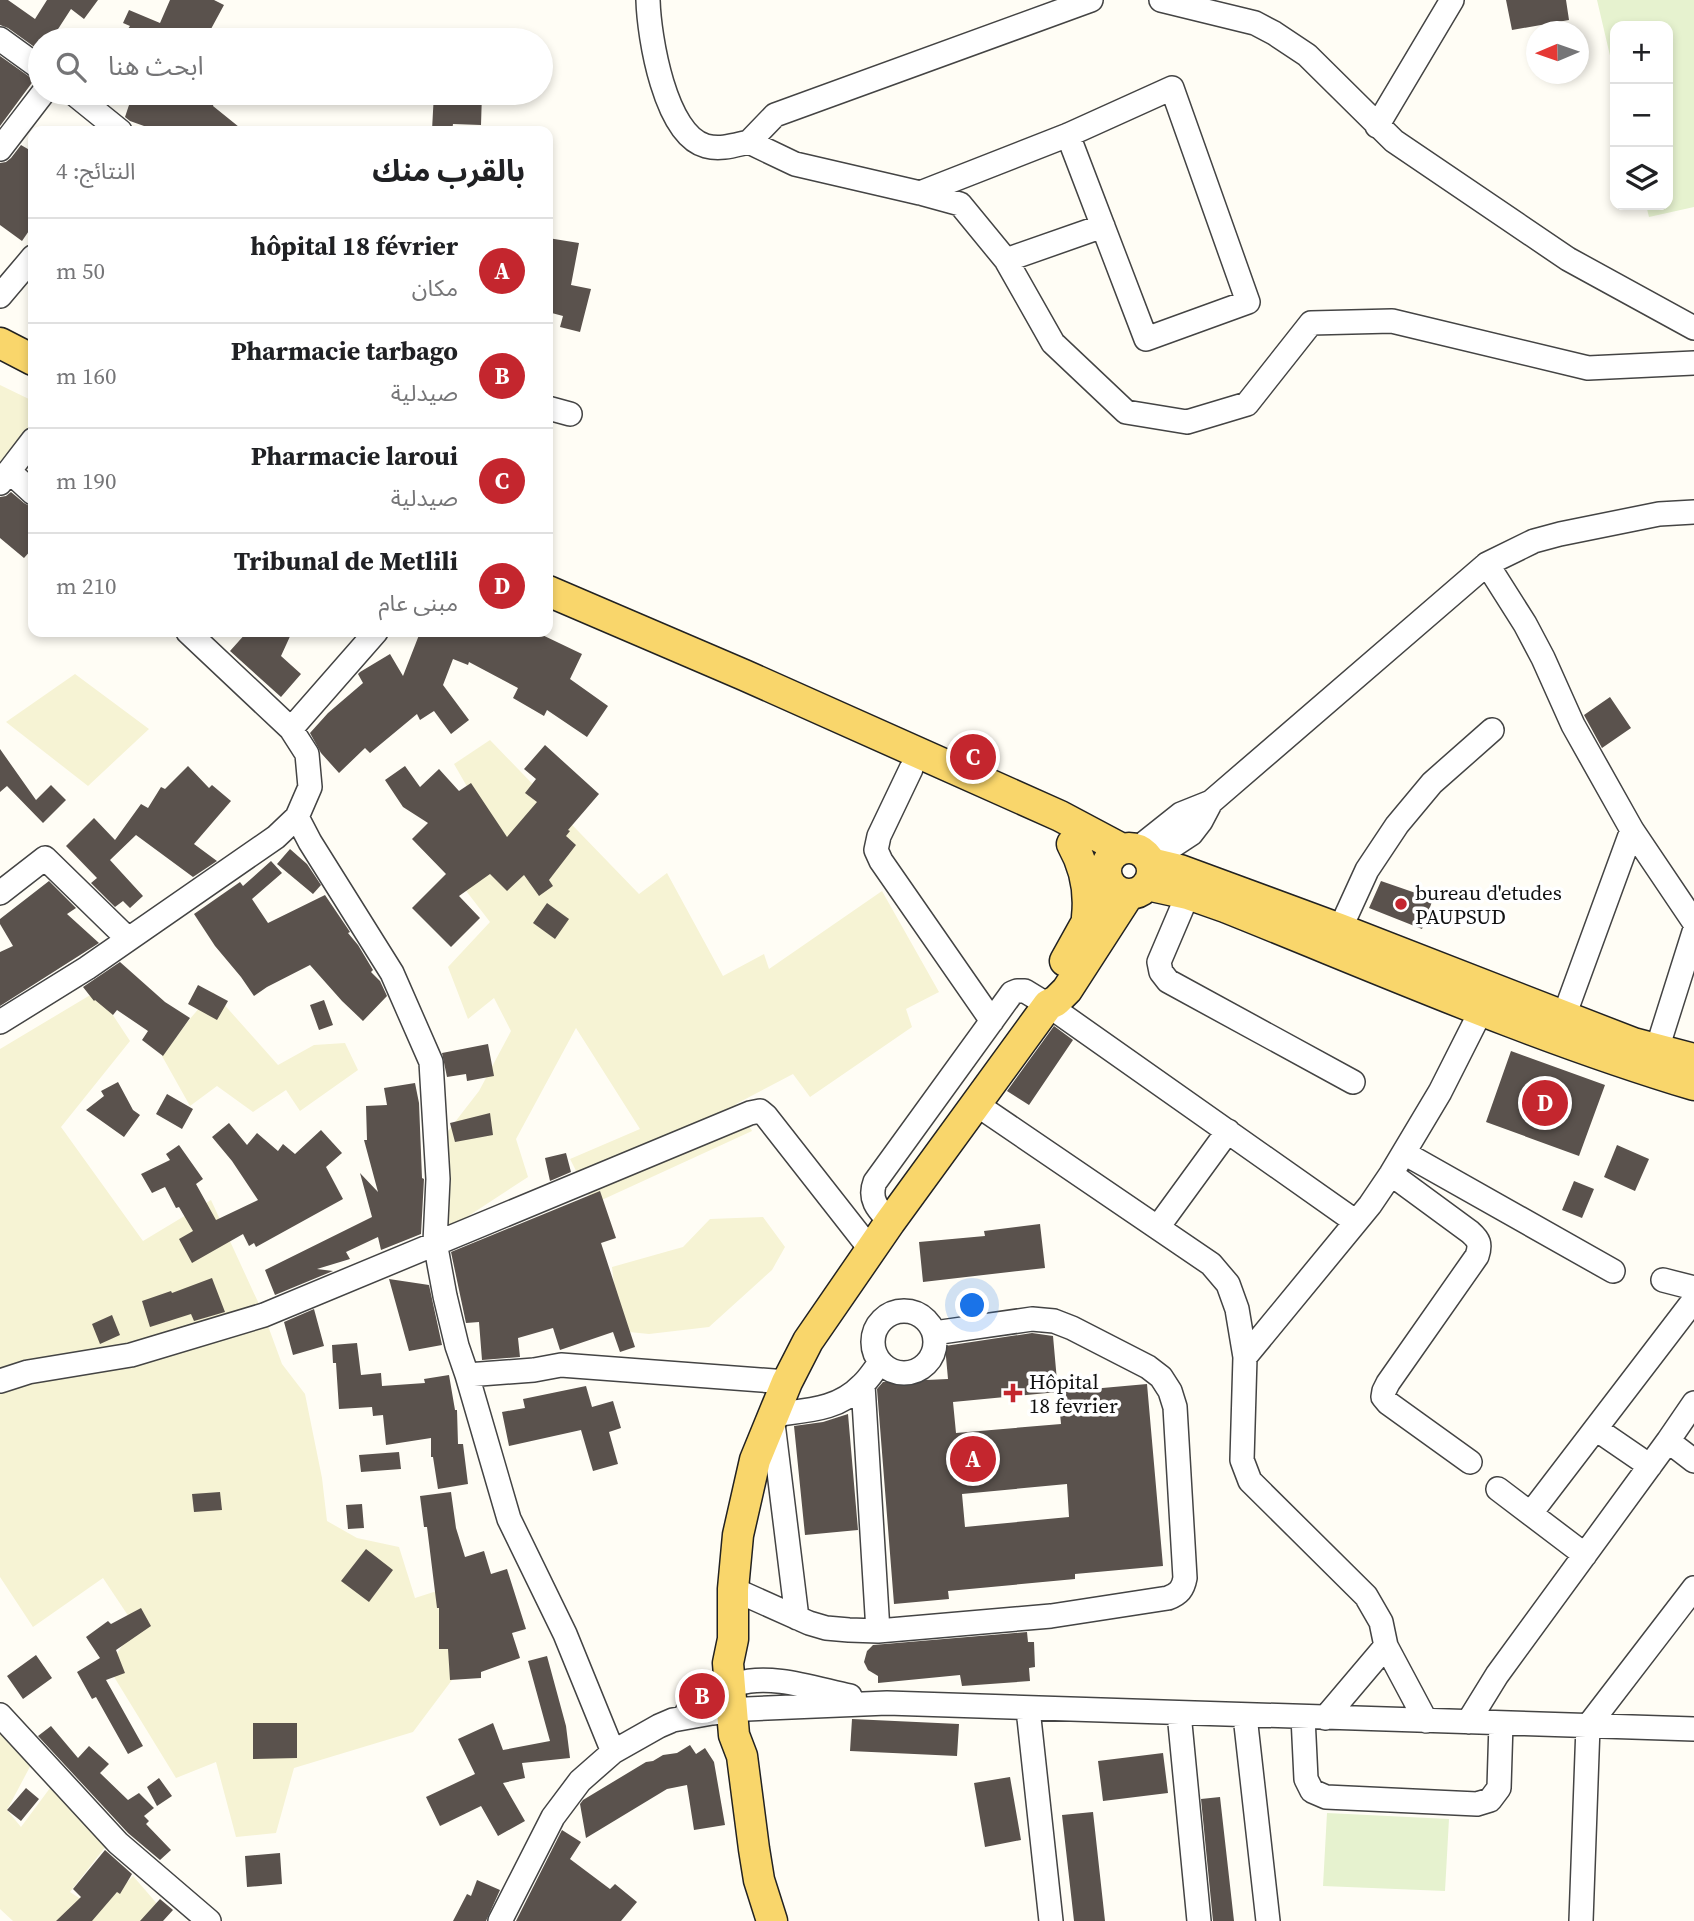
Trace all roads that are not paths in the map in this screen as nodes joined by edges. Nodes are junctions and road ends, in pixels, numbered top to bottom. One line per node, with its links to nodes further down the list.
1 (648, 0): 12 (street)
2 (1091, 0): 12 (street)
3 (1161, 0): 9 (street)
4 (1452, 0): 9 (street)
5 (0, 39): 6 (street)
6 (28, 59)
7 (34, 105): 13 (street)
8 (87, 105): 10 (street)
9 (1377, 125): 19 (street)
10 (114, 126)
11 (1068, 135): 14 (street); 15 (street); 15 (street)
12 (749, 142): 14 (street)
13 (0, 149)
14 (920, 192): 16 (street)
15 (1103, 226): 16 (street)
16 (1006, 260): 23 (street)
17 (28, 263): 18 (street)
18 (0, 296)
19 (1694, 328)
20 (0, 344): 21 (main road)
21 (28, 358)
22 (0, 362): 24 (main road)
23 (1694, 363)
24 (28, 375)
25 (28, 447): 26 (street)
26 (5, 477): 27 (street)
27 (28, 490)
28 (1694, 495): 30 (street)
29 (1694, 512): 30 (street)
30 (1660, 514): 31 (street)
31 (1487, 564): 40 (street); 42 (street)
32 (553, 593): 42 (main road)
33 (553, 610): 38 (main road)
34 (193, 637): 36 (street)
35 (372, 637): 36 (street)
36 (291, 729): 39 (street)
37 (1492, 730): 47 (street)
38 (912, 769): 41 (main road); 53 (street)
39 (297, 817): 49 (street); 66 (street)
40 (1632, 830): 46 (street); 52 (street)
41 (1072, 844): 42 (main road); 45 (main road)
42 (1132, 868): 44 (main road); 45 (main road); 47 (main road); 51 (main road)
43 (0, 893): 49 (street)
44 (1188, 894): 50 (main road); 57 (street)
45 (1087, 921): 51 (main road)
46 (1694, 922)
47 (1340, 929): 50 (main road)
48 (1694, 932): 55 (street)
49 (128, 939): 54 (street)
50 (1487, 999): 52 (main road); 58 (main road); 61 (street)
51 (1048, 1005): 53 (street); 59 (main road); 60 (street)
52 (1564, 1016): 55 (main road)
53 (992, 1021): 63 (street)
54 (0, 1022)
55 (1657, 1049): 56 (main road)
56 (1694, 1059)
57 (1353, 1083)
58 (1694, 1085)
59 (976, 1104): 63 (main road); 65 (street)
60 (1228, 1131): 64 (street); 65 (street)
61 (1404, 1153): 62 (street); 68 (street)
62 (1391, 1174): 64 (street); 84 (street)
63 (890, 1222): 67 (main road)
64 (1356, 1222): 73 (street)
65 (1158, 1227): 73 (street)
66 (435, 1242): 67 (street); 75 (street); 76 (street)
67 (871, 1250): 77 (main road)
68 (1613, 1271)
69 (1663, 1280): 70 (street)
70 (1694, 1288)
71 (1694, 1300): 81 (street)
72 (934, 1333): 74 (street); 74 (street); 92 (street)
73 (1245, 1357): 93 (street)
74 (880, 1363): 78 (street)
75 (467, 1375): 77 (street); 105 (street)
76 (0, 1381)
77 (787, 1382): 80 (main road)
78 (863, 1385): 80 (street); 92 (street)
79 (1694, 1403): 82 (street)
80 (772, 1415): 90 (main road); 91 (street)
81 (1596, 1429): 85 (street); 87 (street)
82 (1668, 1441): 83 (street); 85 (street)
83 (1694, 1461)
84 (1470, 1462)
85 (1650, 1466): 88 (street)
86 (1498, 1489): 87 (street)
87 (1531, 1513): 88 (street)
88 (1585, 1555): 101 (street)
89 (1694, 1588): 103 (street)
90 (733, 1589): 91 (street); 94 (main road)
91 (797, 1618): 92 (street)
92 (878, 1630)
93 (1386, 1646): 99 (street); 100 (street)
94 (738, 1697): 95 (street); 105 (street); 108 (main road)
95 (1028, 1709): 96 (street); 109 (street)
96 (1179, 1713): 98 (street); 110 (street)
97 (0, 1715): 106 (street)
98 (1245, 1716): 99 (street); 111 (street)
99 (1314, 1718): 100 (street); 102 (street)
100 (1426, 1721): 101 (street)
101 (1468, 1722): 102 (street)
102 (1500, 1723): 103 (street)
103 (1588, 1726): 104 (street); 112 (street)
104 (1694, 1730)
105 (613, 1752): 107 (street)
106 (209, 1921)
107 (500, 1921)
108 (772, 1921)
109 (1051, 1921)
110 (1199, 1921)
111 (1268, 1921)
112 (1581, 1921)

